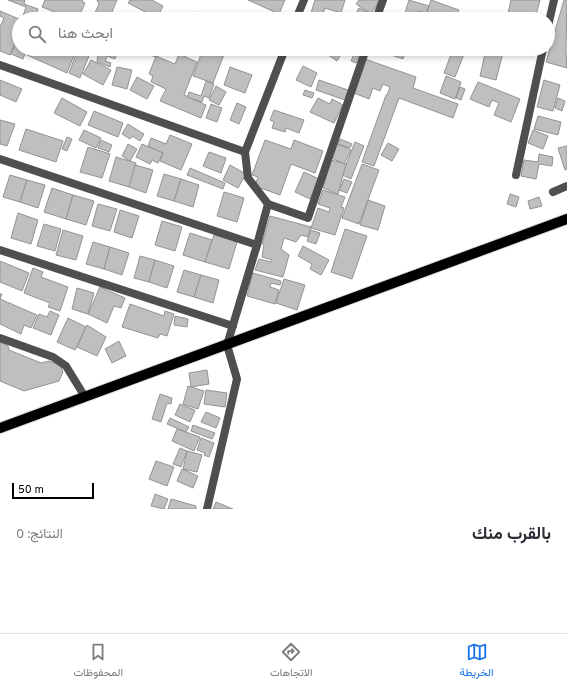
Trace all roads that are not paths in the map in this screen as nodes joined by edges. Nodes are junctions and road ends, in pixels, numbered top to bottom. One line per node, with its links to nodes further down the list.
1 (304, 0): 4 (street)
2 (383, 0): 5 (street)
3 (554, 0): 6 (street)
4 (299, 12)
5 (379, 12)
6 (551, 12)
7 (282, 56): 11 (street)
8 (364, 56): 16 (street)
9 (542, 56): 13 (street)
10 (0, 65): 11 (street)
11 (245, 152): 16 (street)
12 (0, 159): 18 (street)
13 (516, 175)
14 (567, 186): 15 (street)
15 (552, 192)
16 (268, 204): 18 (street)
17 (567, 219): 22 (main road)
18 (257, 245): 20 (street)
19 (0, 250): 20 (street)
20 (233, 326): 22 (street)
21 (0, 338): 23 (street)
22 (227, 345): 23 (main road); 25 (street)
23 (85, 397): 24 (main road)
24 (0, 428)
25 (207, 509)

